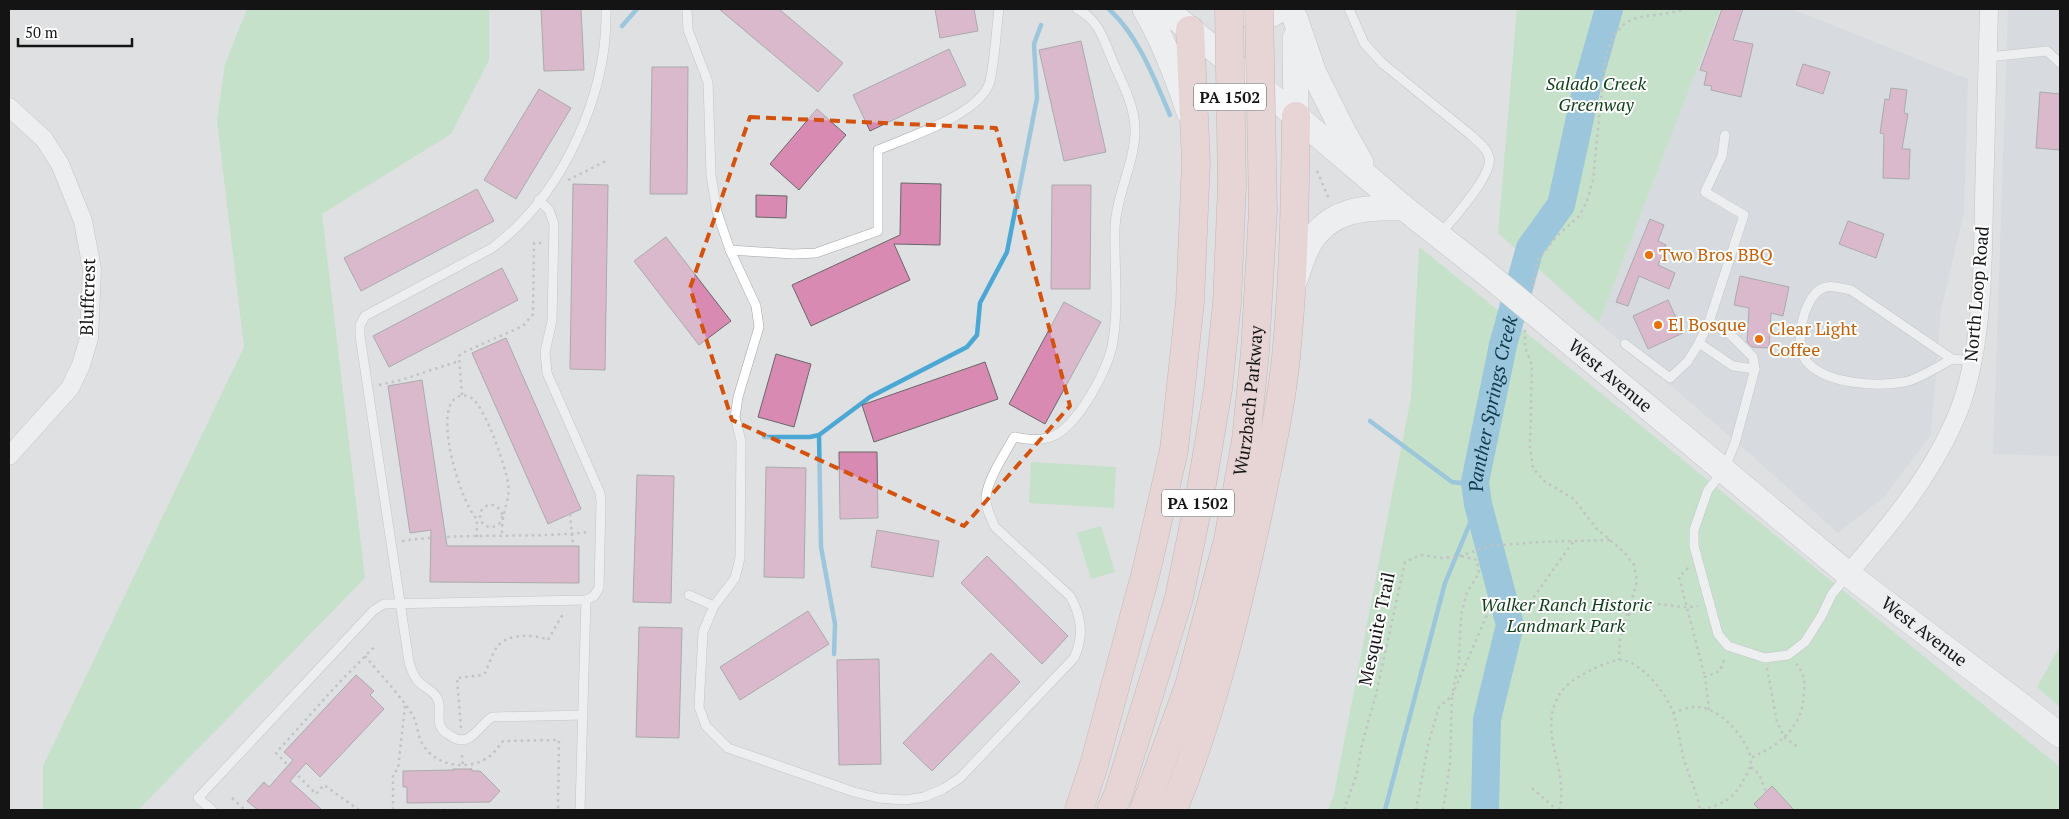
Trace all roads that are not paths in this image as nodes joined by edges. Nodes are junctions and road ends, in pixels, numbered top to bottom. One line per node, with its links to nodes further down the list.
1 (606, 9): 23 (lane)
2 (687, 9): 26 (lane)
3 (999, 9): 26 (lane)
4 (1077, 9): 40 (lane)
5 (1145, 9): 18 (main road)
6 (1165, 9): 13 (main road, West Avenue)
7 (1229, 9): 46 (highway, Wurzbach Parkway / PA 1502, bridge)
8 (1241, 9): 12 (main road)
9 (1259, 9): 47 (highway, Wurzbach Parkway / PA 1502, bridge)
10 (1349, 9): 25 (lane)
11 (1989, 9): 14 (street, North Loop Road)
12 (1290, 12): 17 (main road); 21 (main road)
13 (1190, 19): 17 (main road, West Avenue); 18 (highway)
14 (1988, 57): 15 (lane); 32 (street, North Loop Road)
15 (2060, 63)
16 (9, 107): 34 (street, Bluffcrest)
17 (1296, 116): 21 (main road, West Avenue); 22 (highway)
18 (1195, 133): 20 (highway)
19 (1724, 135): 28 (lane)
20 (1196, 162): 22 (highway); 45 (highway)
21 (1370, 178): 24 (main road, West Avenue)
22 (1295, 198): 27 (highway)
23 (539, 200): 38 (lane); 39 (lane)
24 (1404, 208): 25 (main road, West Avenue); 27 (main road)
25 (1440, 235): 35 (main road, West Avenue, bridge)
26 (730, 250): 40 (lane)
27 (1292, 290): 48 (highway)
28 (1709, 322): 29 (lane); 33 (lane)
29 (1700, 343): 30 (lane); 33 (lane)
30 (1625, 344)
31 (1952, 359): 31 (lane); 32 (lane)
32 (1974, 361): 36 (street, North Loop Road)
33 (1755, 369): 35 (lane)
34 (9, 456)
35 (1724, 470): 36 (main road, West Avenue); 36 (lane)
36 (1848, 574): 42 (main road, West Avenue)
37 (689, 595): 40 (lane)
38 (586, 600): 39 (lane); 41 (lane)
39 (400, 604): 41 (lane); 43 (lane)
40 (714, 606)
41 (582, 715): 44 (lane)
42 (2060, 735)
43 (212, 810)
44 (580, 810)
45 (1079, 810)
46 (1111, 810)
47 (1144, 810)
48 (1173, 810)

